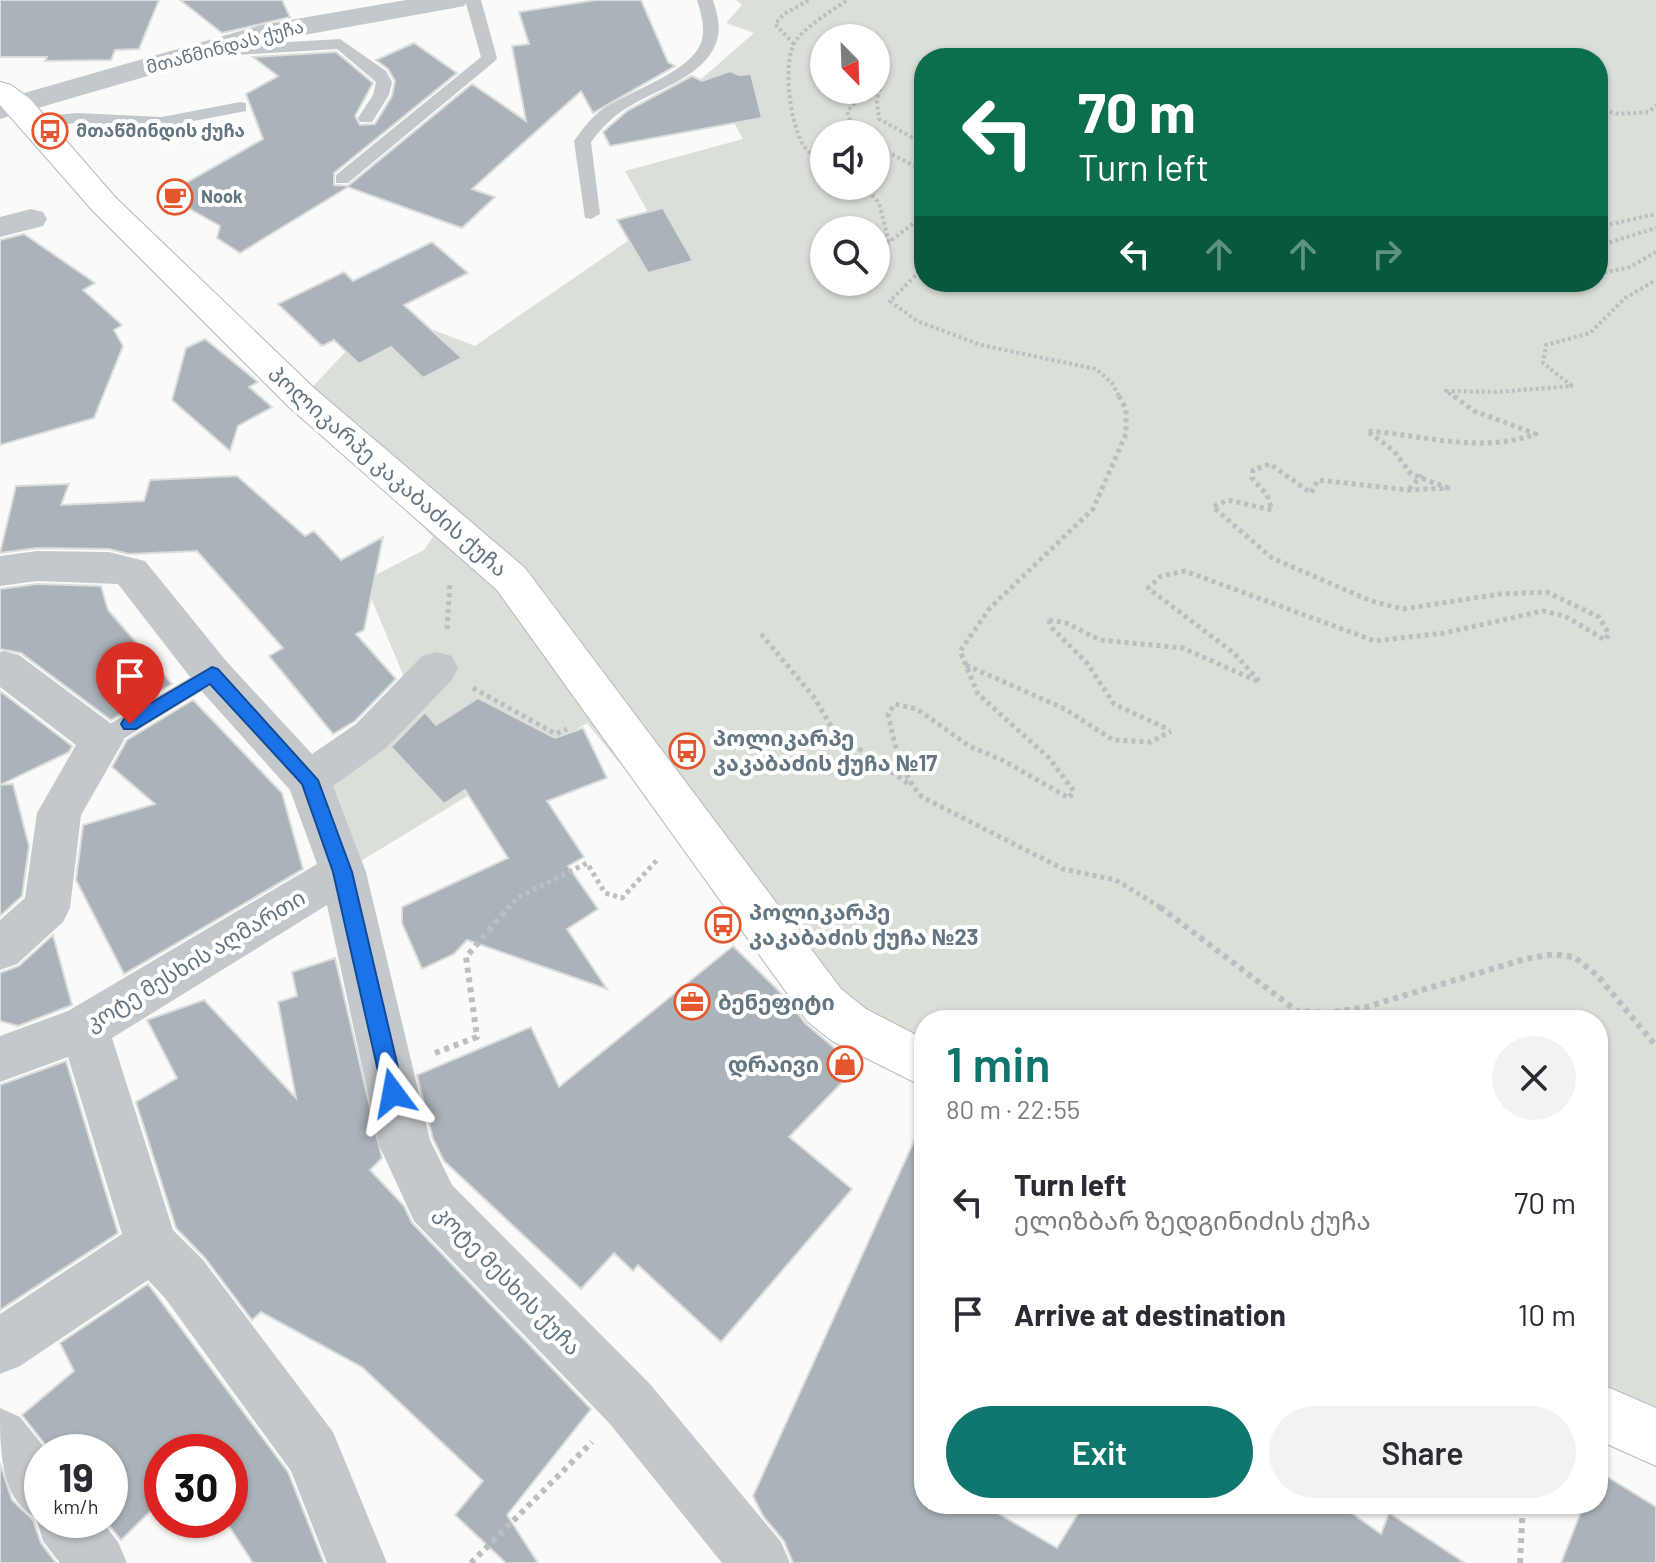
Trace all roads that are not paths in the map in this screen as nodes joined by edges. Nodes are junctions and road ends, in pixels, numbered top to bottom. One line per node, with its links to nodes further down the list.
1 (454, 0): 4 (street, მთაწმინდას ქუჩა)
2 (473, 0): 8 (lane)
3 (705, 0): 9 (lane)
4 (202, 52): 5 (street, მთაწმინდას ქუჩა); 7 (lane)
5 (13, 107): 6 (lane); 20 (street, პოლიკარპე კაკაბაძის ქუჩა)
6 (240, 107)
7 (366, 118)
8 (342, 179)
9 (591, 214)
10 (0, 571): 13 (street, კოტე მესხის ქუჩა)
11 (2, 668): 14 (street)
12 (437, 668): 15 (street)
13 (212, 674): 14 (lane); 15 (street, კოტე მესხის ქუჩა)
14 (102, 740): 17 (street)
15 (309, 780): 16 (street, კოტე მესხის ქუჩა)
16 (343, 872): 18 (street, კოტე მესხის აღმართი); 30 (street, კოტე მესხის ქუჩა)
17 (0, 949)
18 (84, 1028): 19 (street, კოტე მესხის აღმართი); 21 (street)
19 (0, 1059)
20 (914, 1059)
21 (152, 1246): 22 (street); 29 (street)
22 (0, 1346)
23 (1608, 1415): 25 (street)
24 (0, 1437): 26 (street)
25 (1656, 1437)
26 (24, 1468)
27 (78, 1538): 28 (street)
28 (97, 1563)
29 (357, 1563)
30 (760, 1563)

